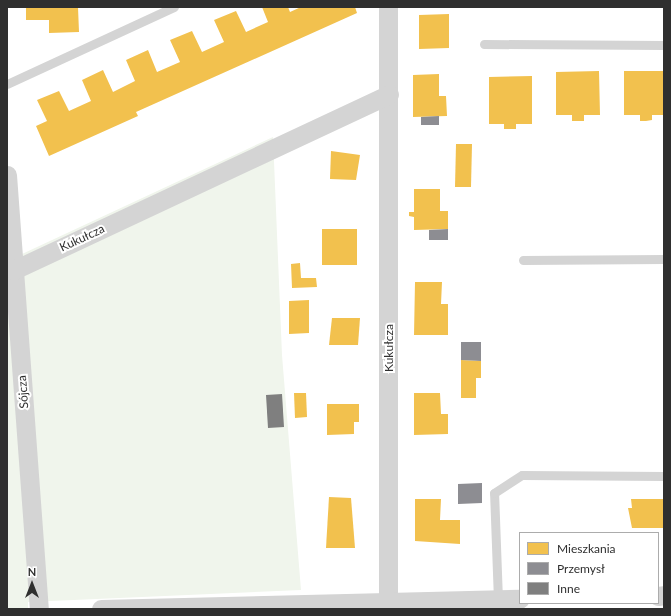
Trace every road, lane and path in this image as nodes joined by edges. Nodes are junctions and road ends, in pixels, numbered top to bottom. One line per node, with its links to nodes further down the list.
1 (174, 7): 5 (lane)
2 (388, 7): 6 (street, Kukułcza)
3 (484, 44): 4 (lane)
4 (664, 45)
5 (7, 84)
6 (389, 94): 10 (street, Kukułcza); 13 (street, Kukułcza)
7 (7, 175): 10 (street, Sójcza)
8 (664, 259): 9 (lane)
9 (523, 260)
10 (14, 270): 16 (street, Sójcza)
11 (664, 476): 14 (lane)
12 (519, 599): 14 (street)
13 (388, 602): 14 (street); 15 (street)
14 (498, 604)
15 (192, 608): 17 (street)
16 (39, 609)
17 (102, 609)

